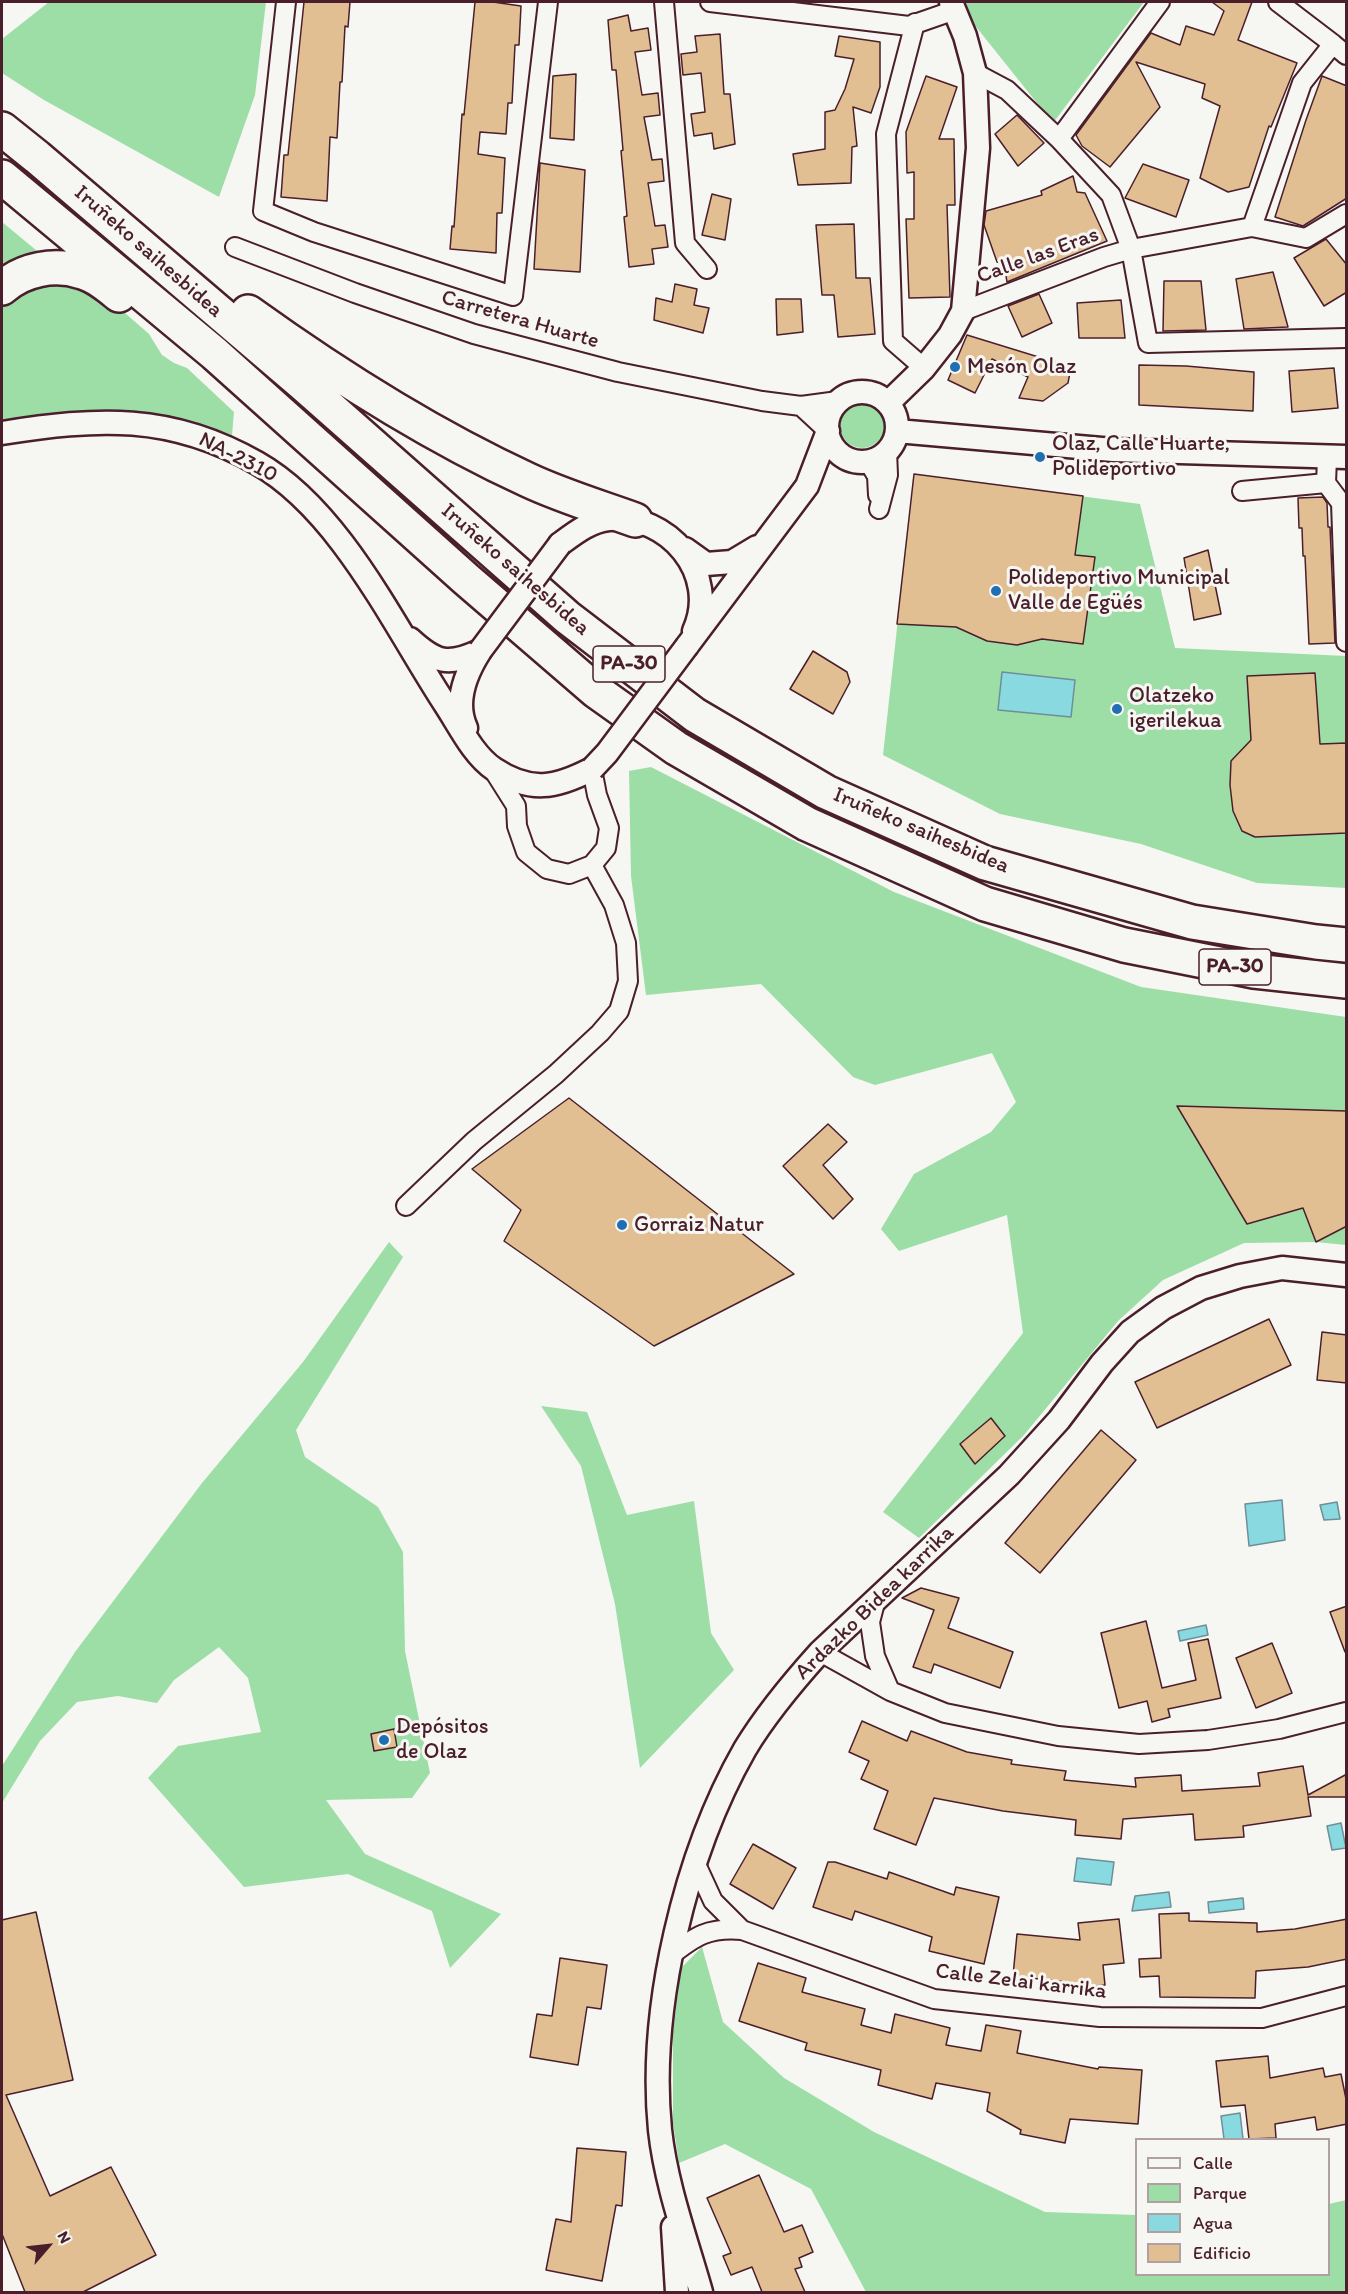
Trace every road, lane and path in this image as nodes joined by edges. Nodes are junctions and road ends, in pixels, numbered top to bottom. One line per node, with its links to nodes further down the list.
1 (286, 2): 2 (street)
2 (548, 2)
3 (664, 2): 20 (street)
4 (710, 2): 8 (street)
5 (1160, 2): 12 (street)
6 (1278, 2): 9 (street)
7 (953, 6): 8 (street); 10 (street)
8 (915, 23): 25 (street)
9 (1340, 50): 17 (street)
10 (975, 73): 12 (street); 23 (street)
11 (2, 129): 13 (highway, Iruñeko saihesbidea / PA-30)
12 (1059, 139): 19 (street)
13 (36, 157): 36 (highway); 49 (highway, Iruñeko saihesbidea / PA-30)
14 (2, 177): 46 (highway, Iruñeko saihesbidea / PA-30)
15 (2, 197): 22 (highway)
16 (1347, 214): 17 (street)
17 (1252, 228): 19 (street, Calle las Eras)
18 (235, 247): 28 (street, Carretera Huarte)
19 (1131, 249): 23 (street, Calle las Eras); 24 (street)
20 (707, 269)
21 (2, 288): 22 (highway)
22 (119, 295): 46 (highway)
23 (963, 310): 25 (street)
24 (1347, 338)
25 (924, 368): 27 (street)
26 (838, 401): 27 (street); 28 (street, Carretera Huarte); 29 (street)
27 (888, 403): 31 (street)
28 (801, 406): 29 (street)
29 (828, 431): 31 (street); 34 (street)
30 (2, 433): 39 (street, NA-2310)
31 (877, 451): 32 (street); 34 (street)
32 (1337, 457): 33 (street)
33 (1326, 483): 35 (street); 40 (street)
34 (807, 486): 37 (street)
35 (1242, 491)
36 (634, 520): 38 (street); 42 (street, bridge)
37 (764, 543): 38 (street); 41 (street)
38 (681, 546): 41 (street)
39 (402, 632): 42 (street); 43 (street)
40 (1346, 642)
41 (687, 646): 45 (street, bridge)
42 (480, 651): 43 (street)
43 (474, 748): 44 (street)
44 (492, 768): 45 (street); 47 (street)
45 (592, 769): 47 (street)
46 (797, 818): 48 (highway, Iruñeko saihesbidea / PA-30)
47 (592, 865): 52 (street)
48 (1124, 945): 50 (highway, Iruñeko saihesbidea / PA-30); 51 (highway)
49 (1347, 945)
50 (1347, 981)
51 (1347, 995)
52 (406, 1206)
53 (1347, 1275): 54 (street, Ardazko Bidea karrika)
54 (876, 1599): 55 (street, Ardazko Bidea karrika); 56 (street)
55 (820, 1652): 56 (street); 58 (street, Ardazko Bidea karrika)
56 (890, 1691): 57 (street)
57 (1347, 1712)
58 (695, 1862): 59 (street); 60 (street, Ardazko Bidea karrika)
59 (742, 1930): 60 (street, Calle Zelai karrika); 61 (street, Calle Zelai karrika)
60 (670, 1956): 62 (street, Ardazko Bidea karrika)
61 (1347, 1996)
62 (669, 2178): 63 (street, Ardazko Bidea karrika); 64 (street, Ardazko Bidea karrika)
63 (677, 2292)
64 (701, 2292)

